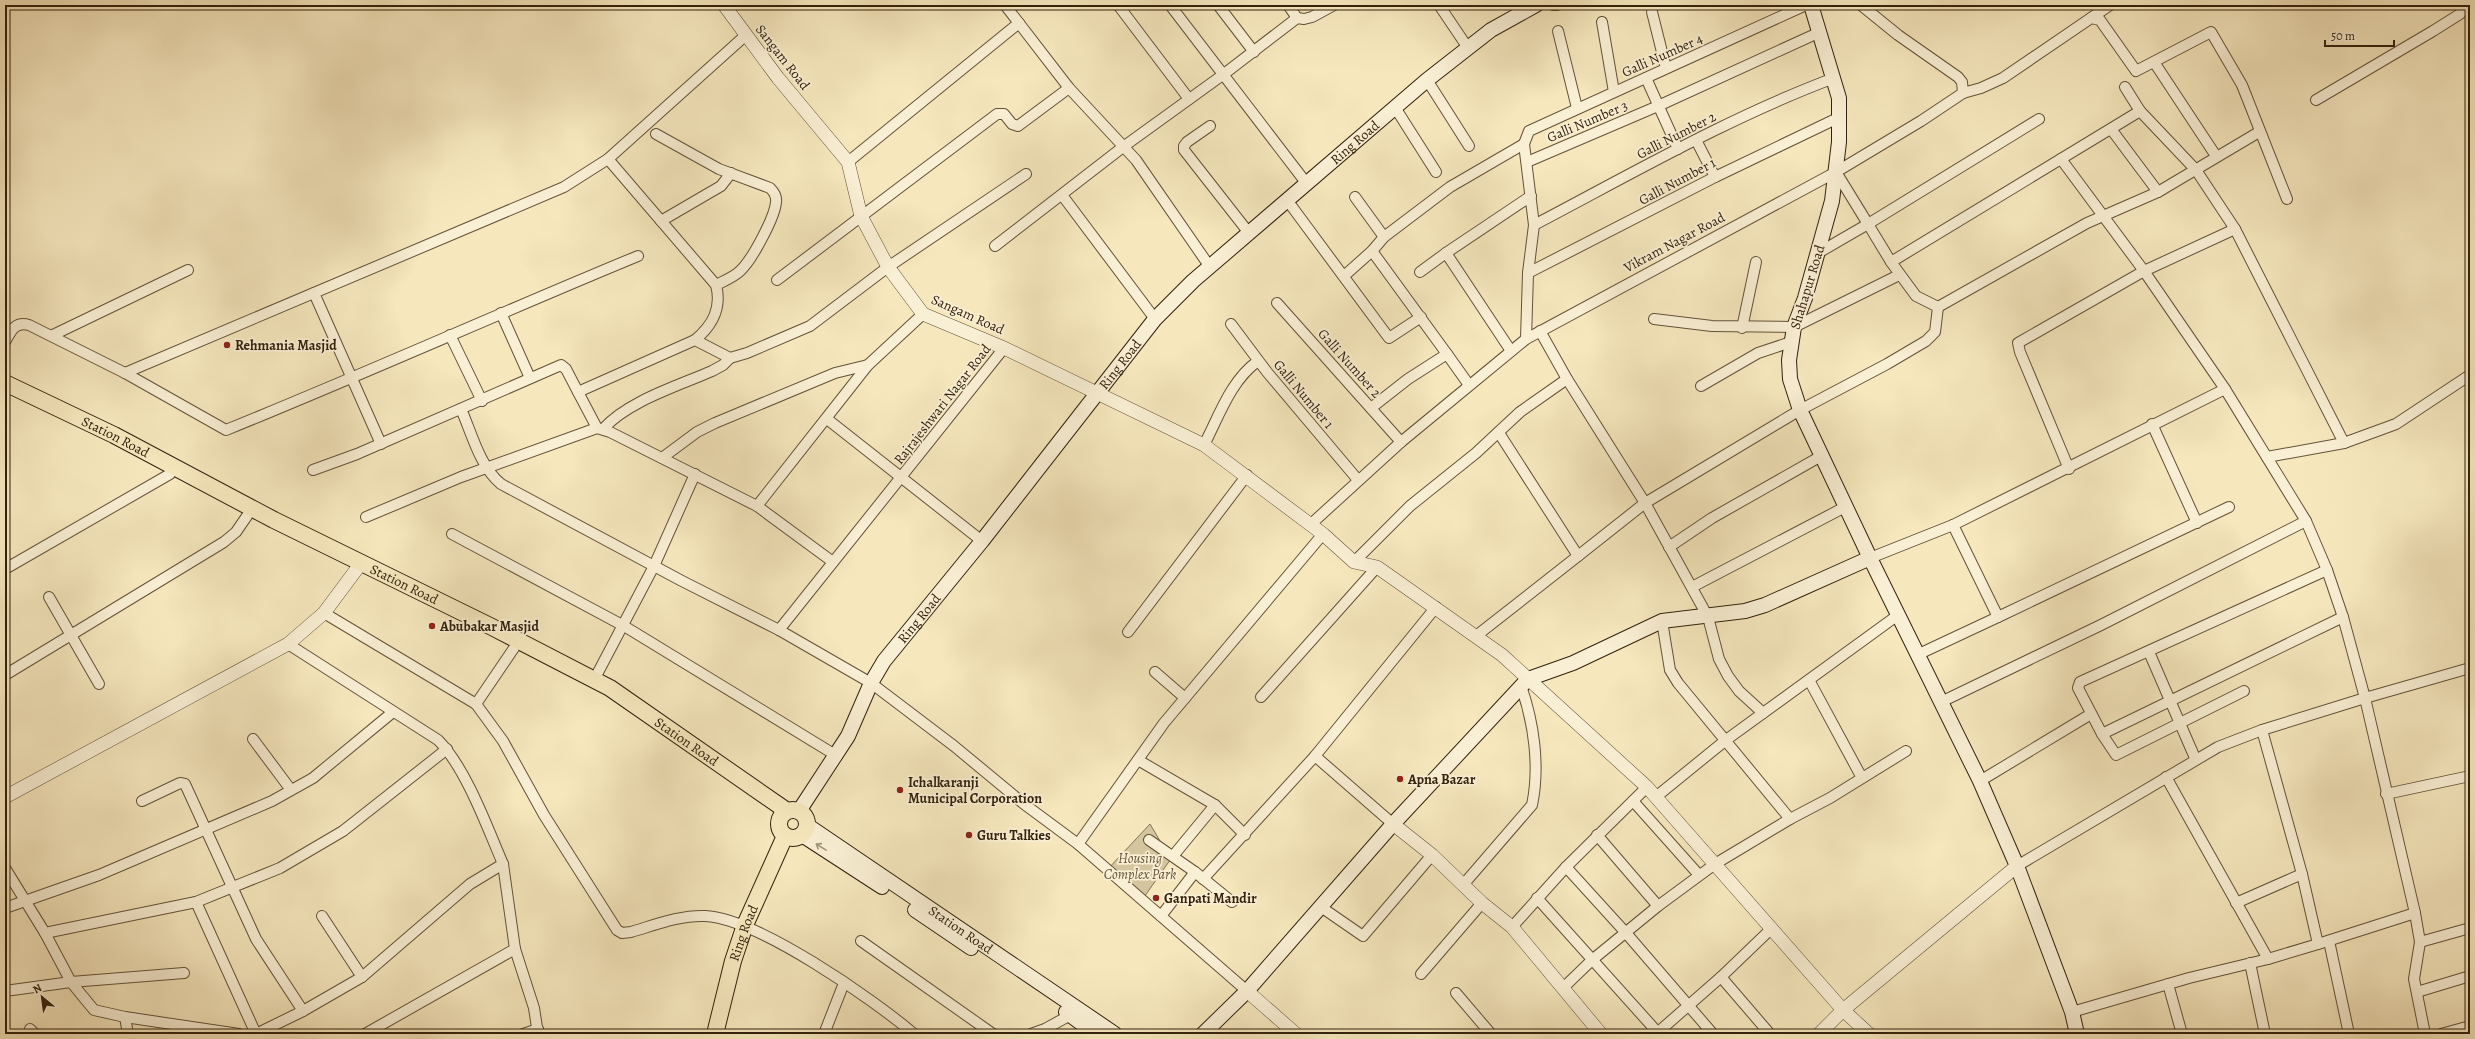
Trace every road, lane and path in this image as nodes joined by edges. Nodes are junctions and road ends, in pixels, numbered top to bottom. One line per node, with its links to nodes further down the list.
1 (724, 5): 24 (street, Sangam Road)
2 (1005, 5): 21 (street)
3 (1118, 5): 37 (street)
4 (1170, 5): 29 (street)
5 (1218, 5): 26 (street)
6 (1288, 5): 18 (street)
7 (1334, 5): 18 (street)
8 (1439, 5): 25 (street)
9 (1536, 5): 25 (main road, Ring Road)
10 (1553, 5): 11 (street)
11 (1557, 5)
12 (1806, 5): 28 (street, Galli Number 4)
13 (1811, 5): 23 (main road, Shahapur Road)
14 (1861, 5): 36 (street)
15 (2110, 5): 19 (street, Vikram Nagar Road)
16 (2466, 5): 38 (street)
17 (1652, 12): 28 (street)
18 (1297, 18): 26 (street)
19 (2091, 18): 27 (street); 36 (street, Vikram Nagar Road)
20 (1602, 22): 35 (street)
21 (1019, 24): 34 (street); 57 (street)
22 (1558, 31): 40 (street)
23 (1820, 32): 31 (main road, Shahapur Road); 39 (street, Galli Number 3)
24 (746, 35): 56 (street); 57 (street, Sangam Road)
25 (1468, 48): 32 (main road, Ring Road)
26 (1254, 52): 29 (street)
27 (2154, 62): 47 (street); 54 (street)
28 (1666, 68): 30 (street, Galli Number 4)
29 (1224, 74): 37 (street); 65 (street)
30 (1646, 78): 35 (street, Galli Number 4); 39 (street)
31 (1834, 78): 43 (main road, Shahapur Road); 49 (street, Galli Number 2)
32 (1427, 80): 41 (main road, Ring Road); 51 (street)
33 (2125, 87): 42 (street)
34 (1069, 88): 52 (street); 72 (street)
35 (1614, 92): 40 (street, Galli Number 4)
36 (1963, 93): 61 (street, Vikram Nagar Road)
37 (1188, 99): 52 (street)
38 (2316, 100)
39 (1658, 106): 53 (street); 58 (street, Galli Number 3)
40 (1577, 108): 50 (street, Galli Number 4)
41 (1396, 109): 60 (street); 65 (main road, Ring Road)
42 (2140, 111): 46 (street); 59 (street)
43 (1840, 117): 61 (main road, Shahapur Road); 64 (street, Galli Number 1)
44 (2039, 119): 75 (street)
45 (1210, 126): 78 (street)
46 (2111, 129): 55 (street); 66 (street)
47 (2259, 132): 54 (street); 70 (street)
48 (656, 134): 62 (street)
49 (1696, 140): 53 (street, Galli Number 2); 64 (street)
50 (1524, 144): 58 (street); 79 (street)
51 (1469, 146)
52 (1123, 147): 67 (street); 87 (street)
53 (1678, 149): 76 (street, Galli Number 2)
54 (2216, 156): 59 (street)
55 (2061, 159): 73 (street); 86 (street)
56 (608, 160): 74 (street); 97 (street)
57 (848, 162): 72 (street, Sangam Road)
58 (1527, 162): 68 (street)
59 (2196, 170): 66 (street); 77 (street)
60 (1436, 172)
61 (1836, 172): 75 (street); 83 (main road, Shahapur Road); 108 (street, Vikram Nagar Road)
62 (731, 173): 74 (street); 96 (street)
63 (1026, 174): 88 (street)
64 (1714, 177): 92 (street, Galli Number 1)
65 (1306, 184): 71 (main road, Ring Road)
66 (2158, 192): 73 (street)
67 (1062, 195): 80 (street); 103 (street)
68 (1531, 196): 76 (street); 82 (street)
69 (1355, 197): 79 (street)
70 (2287, 199)
71 (1287, 200): 78 (main road, Ring Road); 94 (street)
72 (861, 216): 88 (street, Sangam Road); 95 (street)
73 (2101, 216): 90 (street); 99 (street)
74 (661, 221): 96 (street)
75 (1868, 224): 83 (street); 86 (street)
76 (1534, 225): 92 (street)
77 (2235, 229): 90 (street); 142 (street)
78 (1249, 232): 87 (main road, Ring Road)
79 (1384, 237): 81 (street)
80 (995, 246)
81 (1372, 251): 94 (street); 102 (street)
82 (1446, 253): 91 (street); 116 (street)
83 (1818, 253): 106 (main road, Shahapur Road)
84 (638, 256): 100 (street)
85 (1756, 262): 107 (street)
86 (1891, 262): 93 (street)
87 (1210, 267): 103 (main road, Ring Road)
88 (888, 268): 101 (street, Sangam Road); 118 (street)
89 (188, 270): 110 (street)
90 (2144, 271): 129 (street); 149 (street)
91 (1420, 272)
92 (1528, 272): 111 (street)
93 (1899, 275): 99 (street); 106 (street)
94 (1344, 276): 102 (street)
95 (776, 280)
96 (716, 285): 112 (street)
97 (314, 293): 121 (street); 124 (street)
98 (1277, 304): 134 (street, Galli Number 2)
99 (1938, 307): 136 (street)
100 (501, 313): 109 (street); 123 (street)
101 (923, 314): 115 (street, Sangam Road); 120 (street)
102 (1421, 317): 117 (street)
103 (1155, 319): 132 (main road, Ring Road)
104 (1654, 319): 107 (street)
105 (1231, 324): 119 (street, Galli Number 1)
106 (1794, 327): 107 (street); 114 (main road, Shahapur Road)
107 (1742, 328)
108 (1540, 331): 111 (street, Vikram Nagar Road); 125 (street)
109 (450, 335): 124 (street); 133 (street)
110 (53, 336): 113 (street); 121 (street)
111 (1526, 339): 116 (street, Vikram Nagar Road)
112 (695, 340): 118 (street); 131 (street)
113 (5, 342)
114 (1791, 342): 128 (street); 136 (main road, Shahapur Road)
115 (1004, 348): 132 (street, Sangam Road); 154 (street, Rajrajeshwari Nagar Road)
116 (1511, 351): 127 (street, Vikram Nagar Road)
117 (1447, 354): 127 (street); 134 (street)
118 (730, 358): 139 (street)
119 (1258, 361): 144 (street); 155 (street, Galli Number 1)
120 (868, 365): 137 (street); 147 (street)
121 (125, 373): 124 (street)
122 (2470, 375): 142 (street)
123 (530, 378): 131 (street); 133 (street)
124 (351, 379): 143 (street)
125 (1567, 379): 140 (street); 156 (street)
126 (5, 383): 174 (main road, Station Road)
127 (1469, 385): 141 (street, Vikram Nagar Road)
128 (1701, 386)
129 (2225, 389): 138 (street); 146 (street)
130 (5, 391): 151 (main road, Station Road)
131 (578, 392): 139 (street)
132 (1097, 393): 144 (street, Sangam Road); 168 (main road, Ring Road)
133 (482, 401): 135 (street)
134 (1371, 408): 141 (street, Galli Number 2)
135 (461, 409): 143 (street); 148 (street)
136 (1800, 410): 145 (main road, Shahapur Road); 156 (street)
137 (827, 419): 154 (street); 157 (street)
138 (2152, 424): 149 (street); 163 (street)
139 (600, 428): 147 (street); 148 (street)
140 (1499, 433): 170 (street); 173 (street)
141 (1402, 442): 155 (street, Vikram Nagar Road)
142 (2344, 443): 146 (street)
143 (381, 444): 150 (street)
144 (1204, 445): 153 (street, Sangam Road)
145 (1823, 455): 158 (main road, Shahapur Road); 169 (street)
146 (2267, 457): 162 (street)
147 (662, 458): 152 (street)
148 (487, 468): 161 (street); 175 (street)
149 (2069, 469): 164 (street)
150 (313, 470)
151 (170, 474): 160 (main road, Station Road); 177 (street)
152 (695, 474): 157 (street); 175 (street)
153 (1247, 475): 165 (street, Sangam Road); 190 (street)
154 (902, 477): 168 (street); 172 (street, Rajrajeshwari Nagar Road)
155 (1358, 480): 165 (street, Vikram Nagar Road)
156 (1645, 503): 169 (street); 170 (street)
157 (757, 506): 172 (street)
158 (1847, 506): 171 (main road, Shahapur Road); 179 (street)
159 (2229, 507): 163 (street)
160 (247, 516): 174 (main road, Station Road); 191 (street)
161 (366, 517)
162 (2306, 521): 178 (street); 210 (street)
163 (2197, 522): 185 (street)
164 (1953, 525): 171 (street); 185 (street)
165 (1310, 526): 167 (street, Sangam Road)
166 (452, 534): 188 (street)
167 (1323, 534): 173 (street, Sangam Road); 207 (street)
168 (982, 541): 203 (main road, Ring Road)
169 (1669, 547): 179 (street)
170 (1578, 556): 192 (street)
171 (1870, 558): 183 (main road, Shahapur Road); 184 (main road)
172 (833, 562): 189 (street, Rajrajeshwari Nagar Road)
173 (1354, 562): 176 (street)
174 (360, 565): 182 (street); 194 (main road, Station Road); 200 (main road, Station Road)
175 (654, 566): 188 (street); 189 (street)
176 (1377, 567): 181 (street); 206 (street)
177 (5, 569)
178 (2327, 570): 186 (street); 195 (street)
179 (1692, 587): 184 (street)
180 (49, 597): 191 (street)
181 (1436, 607): 192 (street); 223 (street)
182 (324, 613): 193 (street); 211 (street)
183 (1898, 615): 196 (main road, Shahapur Road); 201 (street)
184 (1708, 617): 187 (main road); 213 (street)
185 (1998, 617): 196 (street)
186 (2344, 617): 208 (street); 209 (street)
187 (1662, 621): 202 (main road); 219 (street)
188 (624, 626): 200 (street); 222 (street)
189 (779, 630): 203 (street)
190 (1128, 632)
191 (70, 635): 199 (street); 204 (street)
192 (1476, 636): 202 (street)
193 (288, 644): 212 (street); 234 (street)
194 (514, 648): 211 (street); 238 (main road, Station Road)
195 (2149, 652): 209 (street); 214 (street)
196 (1919, 654): 210 (main road, Shahapur Road)
197 (2470, 668): 208 (street)
198 (1155, 672): 207 (street)
199 (5, 675)
200 (594, 680): 238 (main road, Station Road)
201 (1809, 680): 213 (street); 228 (street)
202 (1525, 682): 230 (street); 240 (main road); 259 (street)
203 (871, 683): 222 (main road, Ring Road); 247 (street)
204 (99, 684)
205 (2244, 691): 215 (street)
206 (1261, 697)
207 (1185, 698): 225 (street)
208 (2365, 698): 216 (street); 232 (street)
209 (2170, 700): 215 (street); 217 (street)
210 (1941, 702): 229 (main road, Shahapur Road)
211 (476, 704): 273 (street)
212 (393, 712): 220 (street); 231 (street)
213 (1763, 713): 219 (street)
214 (2091, 714): 217 (street); 229 (street)
215 (2180, 723): 217 (street); 224 (street)
216 (2262, 730): 224 (street); 256 (street)
217 (2102, 734)
218 (253, 739): 231 (street)
219 (1726, 740): 233 (street); 239 (street)
220 (447, 749): 250 (street); 260 (street)
221 (1906, 750): 228 (street)
222 (837, 756): 238 (main road, Ring Road)
223 (1316, 756): 240 (street); 243 (street)
224 (2195, 758): 227 (street)
225 (1138, 760): 237 (street); 247 (street)
226 (2470, 776): 232 (street)
227 (2166, 777): 252 (street); 266 (street)
228 (1862, 778): 239 (street)
229 (1980, 781): 252 (main road, Shahapur Road)
230 (1647, 787): 233 (street); 236 (street)
231 (291, 790): 242 (street)
232 (2386, 794): 270 (street)
233 (1657, 796): 251 (street)
234 (5, 797)
235 (142, 801): 242 (street)
236 (1633, 802): 244 (street); 257 (street)
237 (1215, 805): 243 (street); 249 (street)
238 (788, 814): 241 (main road); 245 (main road)
239 (1790, 819): 251 (street)
240 (1393, 824): 248 (street); 268 (main road)
241 (805, 830): 245 (main road); 304 (main road, Station Road)
242 (206, 831): 260 (street); 262 (street)
243 (1245, 835): 258 (street)
244 (1598, 835): 253 (street); 267 (street)
245 (785, 836): 273 (main road, Ring Road)
246 (1149, 840): 249 (street)
247 (1078, 844): 272 (street)
248 (1432, 855): 259 (street); 268 (street)
249 (1173, 856): 255 (street)
250 (503, 864): 283 (street); 290 (street)
251 (1715, 864): 257 (street); 276 (street)
252 (2017, 866): 301 (street); 303 (main road, Shahapur Road)
253 (1566, 867): 261 (street); 277 (street)
254 (5, 868): 262 (street)
255 (1195, 872): 258 (street); 272 (street)
256 (2302, 874): 266 (street); 282 (street)
257 (1699, 875): 267 (street)
258 (1204, 879): 264 (street)
259 (1463, 885): 265 (street)
260 (234, 888): 263 (street); 302 (street)
261 (1537, 898): 274 (street); 285 (street)
262 (25, 901): 269 (street); 278 (street)
263 (196, 902): 278 (street); 311 (street)
264 (1232, 902)
265 (1482, 903): 274 (street); 288 (street)
266 (2236, 903): 284 (street)
267 (1658, 906): 277 (street)
268 (1321, 907): 297 (main road)
269 (5, 908)
270 (2415, 913): 280 (street); 281 (street)
271 (322, 916): 290 (street)
272 (1161, 916): 297 (street)
273 (745, 925): 293 (street); 314 (main road, Ring Road)
274 (1512, 927): 295 (street)
275 (2470, 928): 281 (street)
276 (1771, 929): 291 (street); 301 (street)
277 (1626, 932): 285 (street); 300 (street)
278 (45, 933): 292 (street)
279 (861, 941): 317 (street)
280 (2329, 941): 282 (street); 333 (street)
281 (2420, 942): 298 (street)
282 (2318, 944): 284 (street)
283 (516, 949): 308 (street); 312 (street)
284 (2268, 959): 286 (street)
285 (1592, 960): 295 (street); 325 (street)
286 (2250, 963): 294 (street); 332 (street)
287 (184, 973): 292 (street)
288 (1420, 974)
289 (2470, 976): 298 (street)
290 (362, 977): 302 (street)
291 (1721, 977): 300 (street); 327 (street)
292 (71, 982): 296 (street); 305 (street)
293 (844, 983): 315 (street); 316 (street)
294 (2168, 984): 303 (street); 331 (street)
295 (1563, 988): 324 (street)
296 (5, 992)
297 (1247, 992): 321 (main road); 322 (street)
298 (2417, 992): 334 (street)
299 (1456, 994): 323 (street)
300 (1689, 1006): 325 (street); 326 (street)
301 (1843, 1010): 328 (street); 329 (street)
302 (303, 1011): 311 (street)
303 (2072, 1012): 330 (main road, Shahapur Road)
304 (1074, 1013): 318 (street); 319 (main road, Station Road); 320 (main road, Station Road)
305 (125, 1017): 307 (street); 309 (street)
306 (2470, 1026): 335 (street)
307 (210, 1032): 310 (street)
308 (538, 1032): 313 (street)
309 (128, 1034)
310 (239, 1034)
311 (256, 1034)
312 (365, 1034)
313 (523, 1034)
314 (715, 1034)
315 (824, 1034)
316 (914, 1034)
317 (993, 1034)
318 (1031, 1034)
319 (1096, 1034)
320 (1115, 1034)
321 (1203, 1034)
322 (1296, 1034)
323 (1491, 1034)
324 (1601, 1034)
325 (1658, 1034)
326 (1713, 1034)
327 (1770, 1034)
328 (1819, 1034)
329 (1869, 1034)
330 (2077, 1034)
331 (2182, 1034)
332 (2265, 1034)
333 (2349, 1034)
334 (2425, 1034)
335 (2441, 1034)

